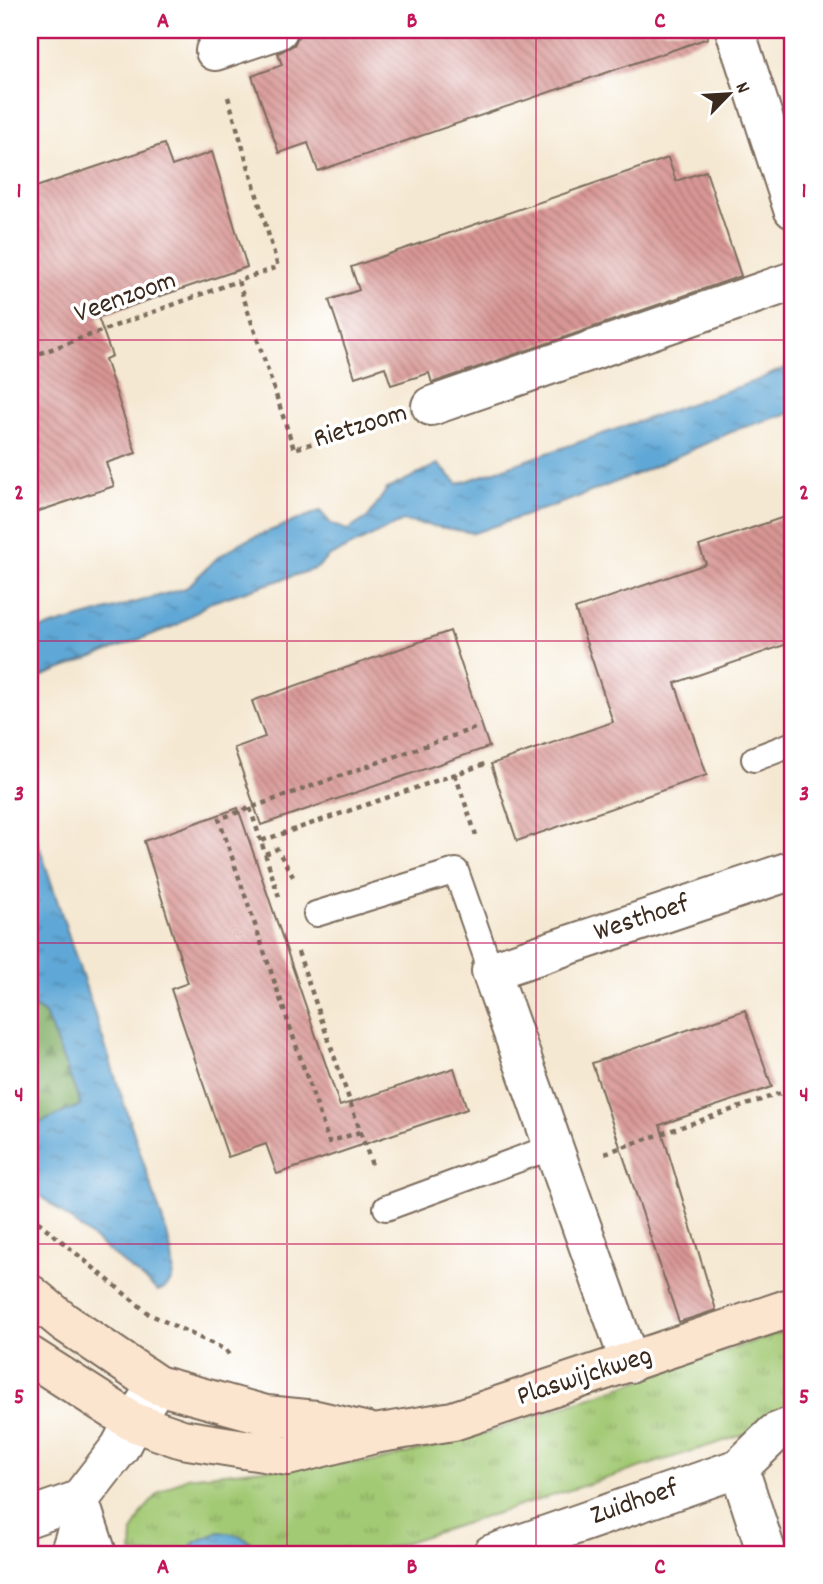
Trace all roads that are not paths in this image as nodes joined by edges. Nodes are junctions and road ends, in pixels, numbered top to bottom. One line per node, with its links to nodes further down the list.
1 (278, 30): 3 (street)
2 (735, 30): 4 (street)
3 (215, 51)
4 (793, 209)
5 (793, 281): 6 (street, Rietzoom)
6 (431, 406)
7 (793, 744): 8 (lane)
8 (754, 759)
9 (793, 870): 11 (street, Westhoef)
10 (316, 914): 11 (lane)
11 (491, 971): 12 (street)
12 (556, 1158): 13 (lane); 17 (street)
13 (386, 1208)
14 (30, 1294): 18 (street, Plaswijckweg)
15 (793, 1307): 17 (street, Plaswijckweg)
16 (30, 1356): 19 (street, Plaswijckweg)
17 (630, 1363): 21 (street, Plaswijckweg)
18 (157, 1385): 19 (street); 21 (street, Plaswijckweg)
19 (133, 1422): 21 (street, Plaswijckweg); 23 (street)
20 (793, 1426): 22 (street, Zuidhoef)
21 (374, 1434)
22 (738, 1468): 27 (street, Zuidhoef); 28 (street)
23 (79, 1500): 24 (street); 25 (lane); 26 (street)
24 (30, 1517)
25 (62, 1554)
26 (97, 1554)
27 (492, 1554)
28 (767, 1554)

